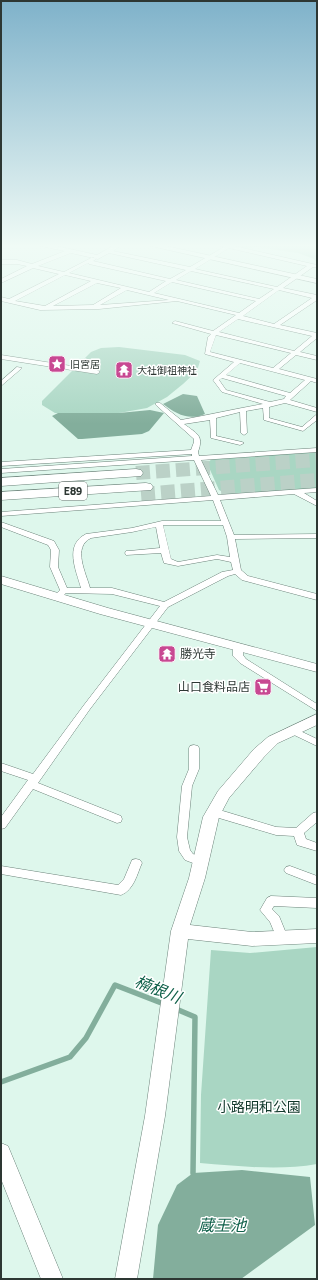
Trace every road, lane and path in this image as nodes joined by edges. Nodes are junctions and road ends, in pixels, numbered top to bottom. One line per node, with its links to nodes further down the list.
1 (20, 304): 8 (street); 9 (street)
2 (54, 304): 9 (street)
3 (100, 304): 10 (street)
4 (141, 304): 10 (street)
5 (197, 304): 11 (street)
6 (257, 304): 11 (street)
7 (307, 304): 13 (street)
8 (1, 306)
9 (46, 308): 10 (street)
10 (93, 308)
11 (241, 316): 13 (street); 14 (street)
12 (175, 323): 14 (street)
13 (276, 326): 15 (street)
14 (215, 332): 16 (street); 19 (street)
15 (317, 335): 16 (street)
16 (296, 352): 18 (street); 21 (street)
17 (1, 358): 22 (street)
18 (317, 358)
19 (239, 361): 21 (street); 24 (street)
20 (19, 368): 25 (street)
21 (274, 370): 26 (street)
22 (97, 372)
23 (1, 375): 25 (street)
24 (221, 376): 29 (street); 32 (street)
25 (9, 377): 28 (street)
26 (310, 379): 27 (street); 29 (street)
27 (317, 381)
28 (1, 384)
29 (290, 395): 30 (street)
30 (285, 401): 32 (street); 33 (street)
31 (158, 404): 37 (street)
32 (268, 405): 34 (street); 35 (street)
33 (315, 407)
34 (243, 410): 36 (street); 38 (street)
35 (317, 416)
36 (213, 418): 37 (street); 39 (street)
37 (181, 422): 41 (street)
38 (244, 433)
39 (240, 443)
40 (317, 450): 41 (street)
41 (196, 455): 42 (street); 43 (street); 49 (street)
42 (1, 464)
43 (1, 471)
44 (141, 482): 45 (highway, E89); 48 (highway, E89); 51 (highway)
45 (1, 483)
46 (317, 490): 47 (street)
47 (296, 492): 49 (street); 50 (street)
48 (1, 496)
49 (216, 498): 52 (street); 53 (street)
50 (317, 504)
51 (1, 505)
52 (1, 514)
53 (226, 523): 55 (street); 57 (street)
54 (1, 524): 64 (street)
55 (159, 524): 58 (street); 63 (street)
56 (317, 536): 57 (street)
57 (231, 537): 60 (street)
58 (165, 550): 59 (street); 60 (street)
59 (129, 553)
60 (235, 560): 61 (street)
61 (237, 571): 65 (street); 66 (street)
62 (1, 580): 64 (street)
63 (86, 590): 64 (street); 66 (street)
64 (60, 594): 67 (street)
65 (317, 597)
66 (165, 605): 67 (street)
67 (150, 623): 68 (street); 76 (street)
68 (238, 647): 69 (street); 70 (street)
69 (317, 668)
70 (317, 708)
71 (317, 719): 72 (street)
72 (294, 730): 73 (street); 77 (street)
73 (317, 744)
74 (194, 748): 83 (street)
75 (1, 767): 76 (street)
76 (33, 781): 79 (street); 80 (street)
77 (213, 812): 81 (street); 83 (street)
78 (317, 816): 81 (street)
79 (116, 819)
80 (1, 824)
81 (298, 832): 82 (street)
82 (317, 848)
83 (201, 862): 89 (street)
84 (136, 863): 85 (street)
85 (1, 870)
86 (290, 870): 87 (street)
87 (317, 881)
88 (317, 903): 91 (street)
89 (180, 931): 91 (street); 94 (street)
90 (317, 936): 91 (street)
91 (282, 938)
92 (1, 1153): 93 (street)
93 (52, 1279)
94 (126, 1279)

